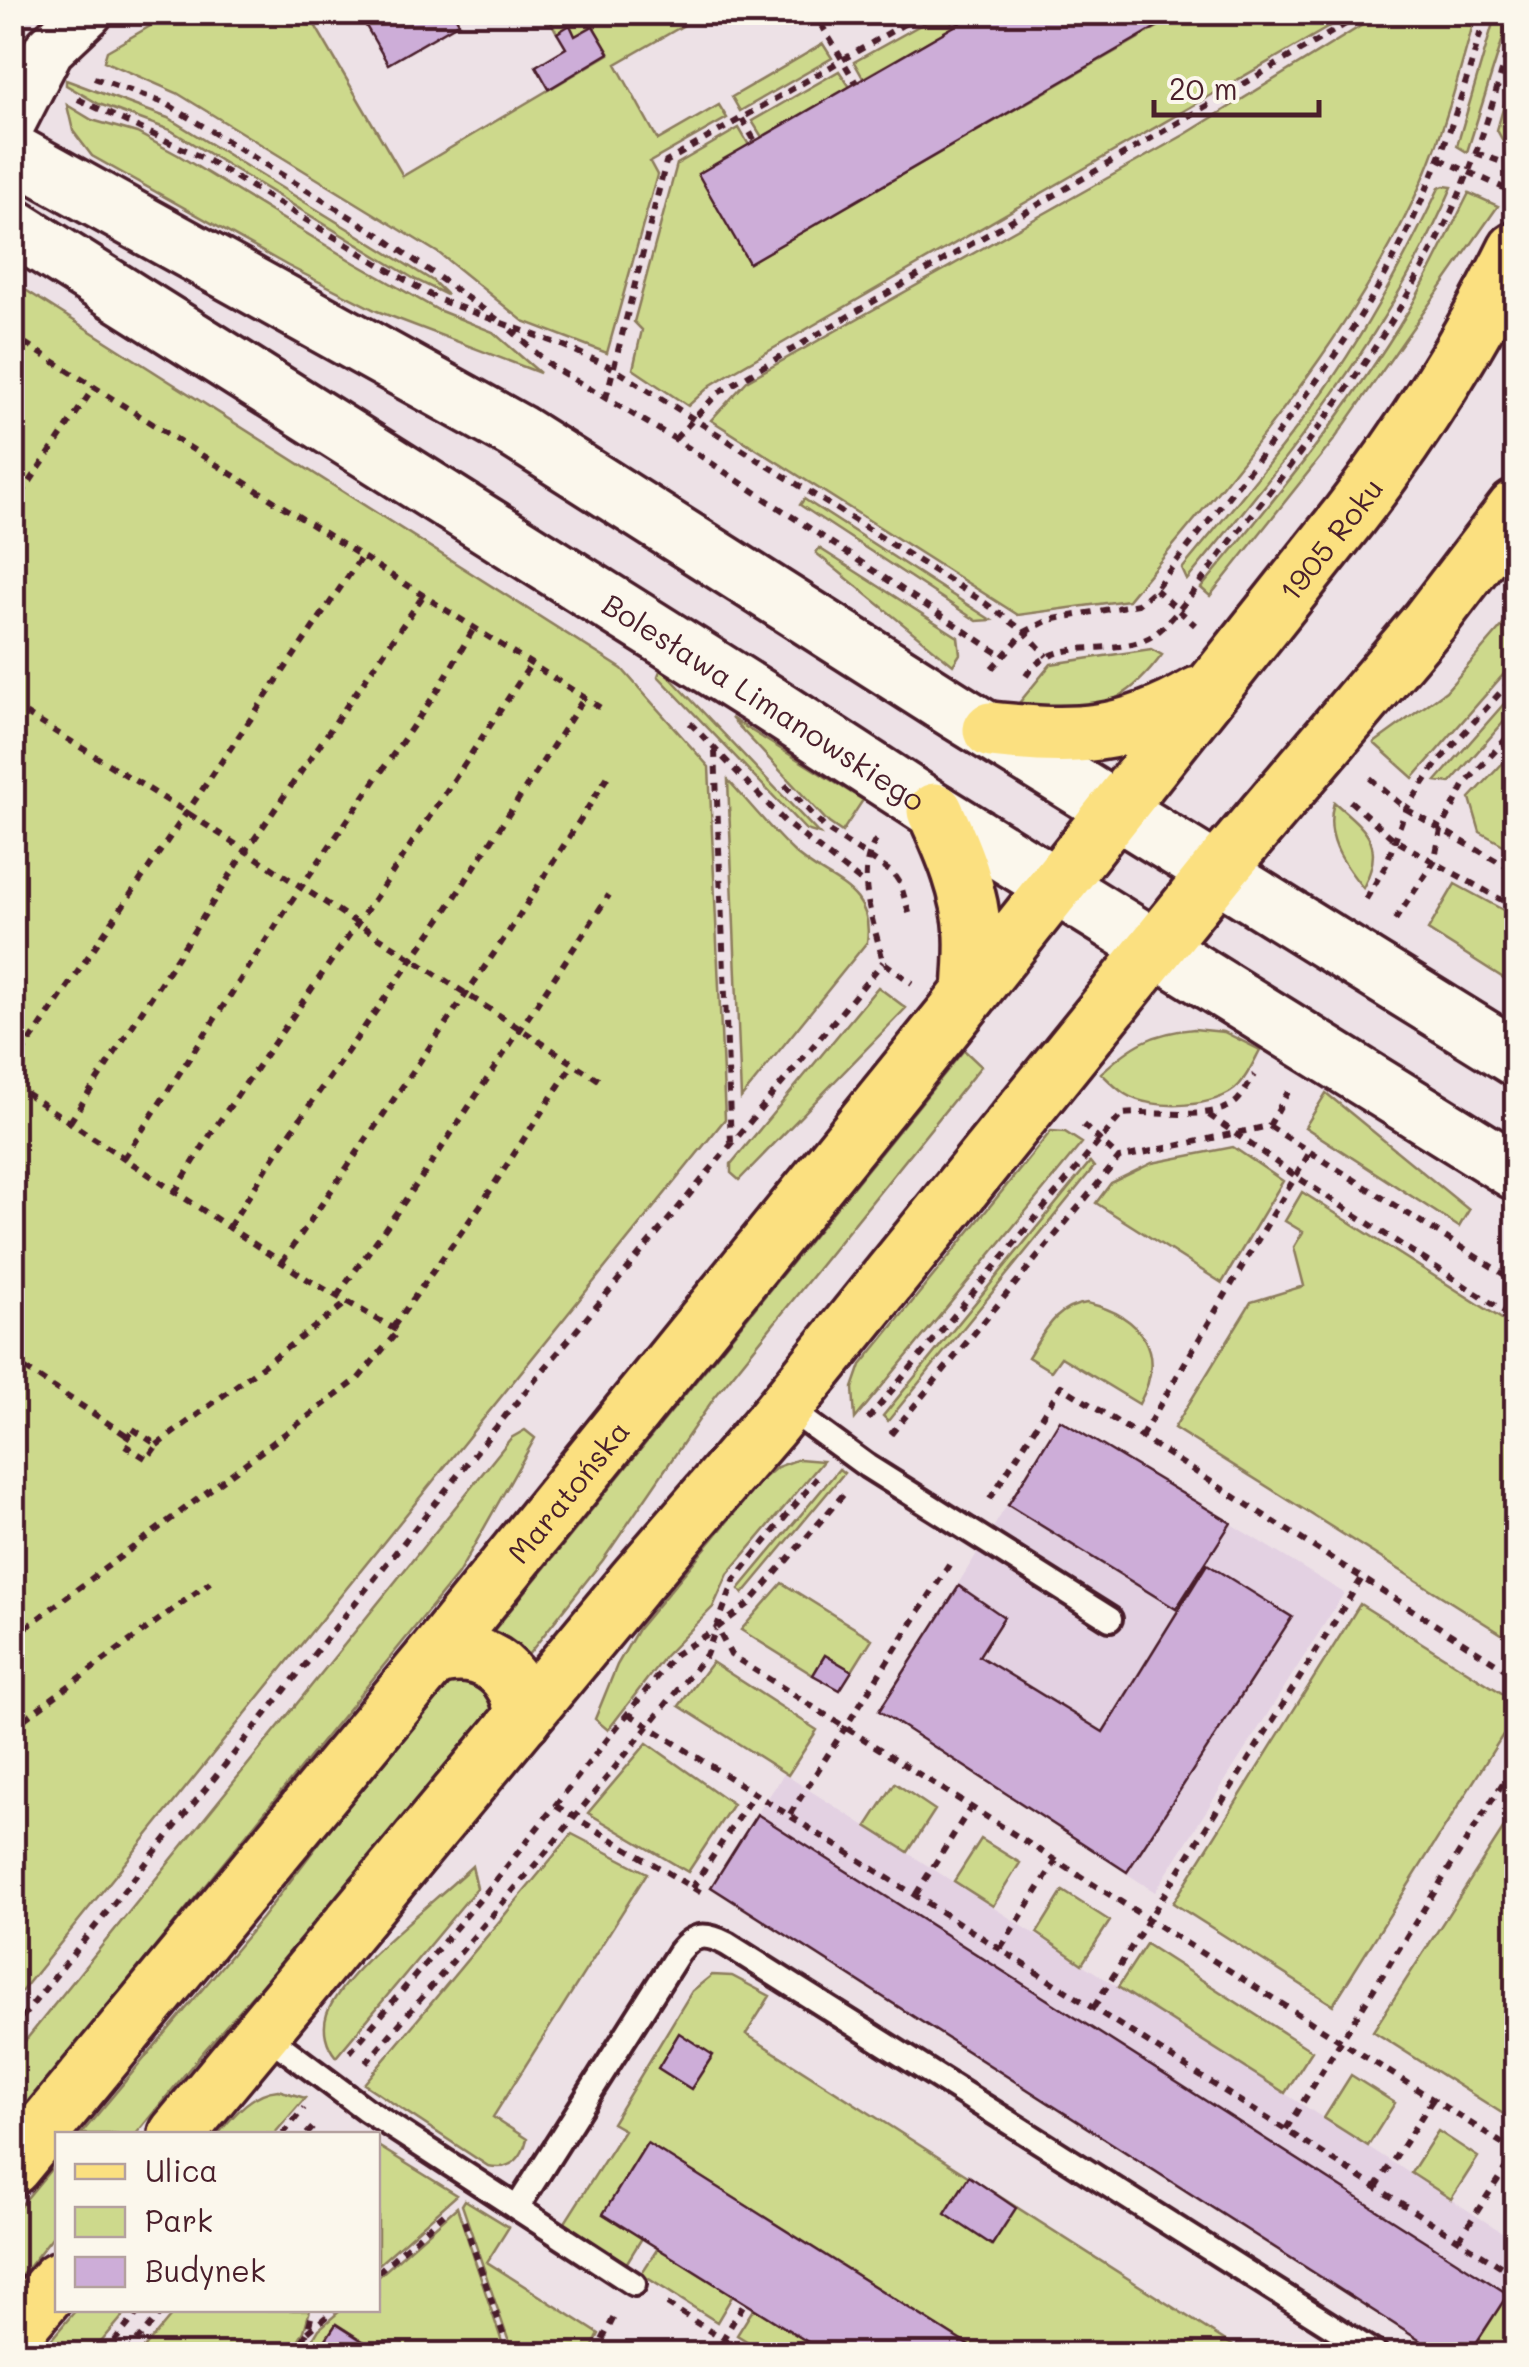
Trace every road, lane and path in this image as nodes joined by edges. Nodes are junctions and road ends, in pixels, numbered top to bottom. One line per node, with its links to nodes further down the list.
1 (88, 12): 12 (street)
2 (904, 12): 8 (path)
3 (925, 12): 8 (path)
4 (953, 12): 9 (path)
5 (1366, 12): 30 (path)
6 (1486, 12): 19 (path)
7 (1516, 16): 18 (path)
8 (909, 22): 11 (path)
9 (960, 23)
10 (821, 24): 11 (path)
11 (843, 60): 13 (path); 14 (path)
12 (33, 72): 15 (street); 25 (path); 25 (path)
13 (856, 82)
14 (742, 118): 16 (path); 27 (path)
15 (12, 121)
16 (755, 141)
17 (12, 152): 48 (street)
18 (1476, 153): 20 (path); 21 (path)
19 (1440, 159): 21 (path); 37 (path)
20 (1516, 167)
21 (1469, 172): 22 (path); 38 (path)
22 (1516, 194)
23 (12, 226): 53 (street, Bolesława Limanowskiego)
24 (1516, 250): 42 (main road, 1905 Roku)
25 (507, 327): 27 (path); 29 (path)
26 (12, 335): 28 (path)
27 (612, 368): 29 (path); 30 (path)
28 (95, 386): 32 (path); 34 (path)
29 (606, 398): 31 (path)
30 (694, 420): 31 (path); 37 (path)
31 (676, 439): 37 (path)
32 (12, 508)
33 (1516, 508): 58 (main road)
34 (362, 556): 35 (path); 54 (path)
35 (423, 596): 36 (path); 56 (path)
36 (474, 628): 40 (path); 61 (path)
37 (1025, 632): 39 (path)
38 (1137, 640)
39 (1047, 656)
40 (531, 664): 43 (path); 64 (path)
41 (1516, 674): 52 (path)
42 (1214, 686): 48 (main road); 51 (main road, 1905 Roku)
43 (584, 698): 45 (path); 66 (path)
44 (12, 705): 54 (path)
45 (604, 710)
46 (689, 722): 49 (path)
47 (1516, 728): 55 (path)
48 (991, 730): 51 (street)
49 (715, 748): 67 (path); 79 (path)
50 (610, 773): 70 (path)
51 (1116, 808): 58 (street); 60 (main road, Maratońska)
52 (1406, 809): 55 (path); 57 (path)
53 (935, 811): 60 (street, Bolesława Limanowskiego); 69 (main road)
54 (186, 812): 56 (path); 74 (path)
55 (1440, 830): 57 (path); 59 (path)
56 (246, 852): 61 (path); 77 (path)
57 (1434, 862): 63 (path)
58 (1218, 871): 65 (main road); 72 (street)
59 (1516, 872)
60 (1055, 884): 65 (street, Bolesława Limanowskiego); 69 (main road, Maratońska)
61 (301, 887): 64 (path); 81 (path)
62 (609, 895): 71 (path)
63 (1516, 908)
64 (357, 923): 66 (path); 84 (path)
65 (1156, 950): 82 (street, Bolesława Limanowskiego); 93 (main road)
66 (410, 958): 70 (path); 85 (path)
67 (883, 962): 68 (path); 79 (path)
68 (908, 980)
69 (971, 992): 105 (main road, Maratońska)
70 (466, 995): 71 (path); 86 (path)
71 (520, 1030): 73 (path); 88 (path)
72 (1516, 1058)
73 (573, 1064): 75 (path); 91 (path)
74 (12, 1068)
75 (602, 1082)
76 (12, 1084): 77 (path)
77 (70, 1122): 81 (path)
78 (1232, 1132): 80 (path); 83 (path); 97 (path); 98 (path)
79 (731, 1144): 123 (path)
80 (1310, 1152): 83 (path); 87 (path)
81 (124, 1158): 84 (path)
82 (1516, 1172)
83 (1297, 1177): 90 (path); 95 (path)
84 (175, 1192): 85 (path)
85 (229, 1227): 86 (path)
86 (282, 1262): 88 (path)
87 (1516, 1282)
88 (337, 1296): 89 (path)
89 (348, 1302): 91 (path); 96 (path)
90 (1516, 1319)
91 (393, 1328): 104 (path)
92 (12, 1360): 94 (path)
93 (785, 1406): 97 (lane); 108 (main road)
94 (129, 1437): 96 (path); 96 (path)
95 (1141, 1437): 99 (path); 100 (path)
96 (158, 1446)
97 (843, 1449): 98 (lane); 103 (path)
98 (867, 1466): 99 (lane); 103 (path)
99 (970, 1532): 102 (lane); 110 (path)
100 (1362, 1578): 106 (path); 120 (path)
101 (210, 1582): 111 (path)
102 (1110, 1619)
103 (718, 1628): 107 (path); 109 (path); 110 (path)
104 (12, 1638)
105 (432, 1659): 108 (main road); 133 (main road, Maratońska)
106 (1516, 1676)
107 (629, 1714): 109 (path); 114 (path)
108 (523, 1718): 124 (main road)
109 (648, 1724): 113 (path); 117 (path)
110 (845, 1727): 115 (path); 116 (path)
111 (12, 1728)
112 (1516, 1762): 125 (path)
113 (755, 1792): 116 (path); 117 (path)
114 (556, 1806): 117 (path); 126 (path)
115 (971, 1807): 118 (path); 119 (path)
116 (790, 1814): 119 (path)
117 (572, 1818): 126 (path)
118 (1056, 1861): 120 (path); 121 (path)
119 (916, 1894): 121 (path)
120 (1148, 1919): 122 (path); 125 (path)
121 (1001, 1948): 122 (path)
122 (1094, 2007): 128 (path)
123 (12, 2030)
124 (262, 2032): 126 (lane); 129 (main road)
125 (1341, 2041): 127 (path); 128 (path)
126 (334, 2087): 130 (path); 131 (path); 136 (lane)
127 (1433, 2099): 132 (path); 134 (path)
128 (1286, 2129): 134 (path)
129 (179, 2132)
130 (284, 2132)
131 (308, 2132)
132 (1516, 2152): 138 (path)
133 (12, 2168)
134 (1376, 2186): 138 (path)
135 (458, 2202): 139 (path)
136 (518, 2206): 142 (lane); 157 (lane)
137 (464, 2219): 154 (path)
138 (1459, 2239): 140 (path)
139 (380, 2270)
140 (1516, 2276)
141 (55, 2284): 149 (main road)
142 (634, 2284): 150 (path)
143 (745, 2302): 150 (path)
144 (138, 2312): 151 (path)
145 (161, 2312): 152 (path)
146 (312, 2312): 148 (path)
147 (332, 2312): 148 (path)
148 (307, 2333): 153 (path)
149 (12, 2334)
150 (722, 2340): 155 (path); 156 (path)
151 (104, 2354)
152 (126, 2354)
153 (296, 2354)
154 (510, 2354)
155 (714, 2354)
156 (746, 2354)
157 (1376, 2354)

